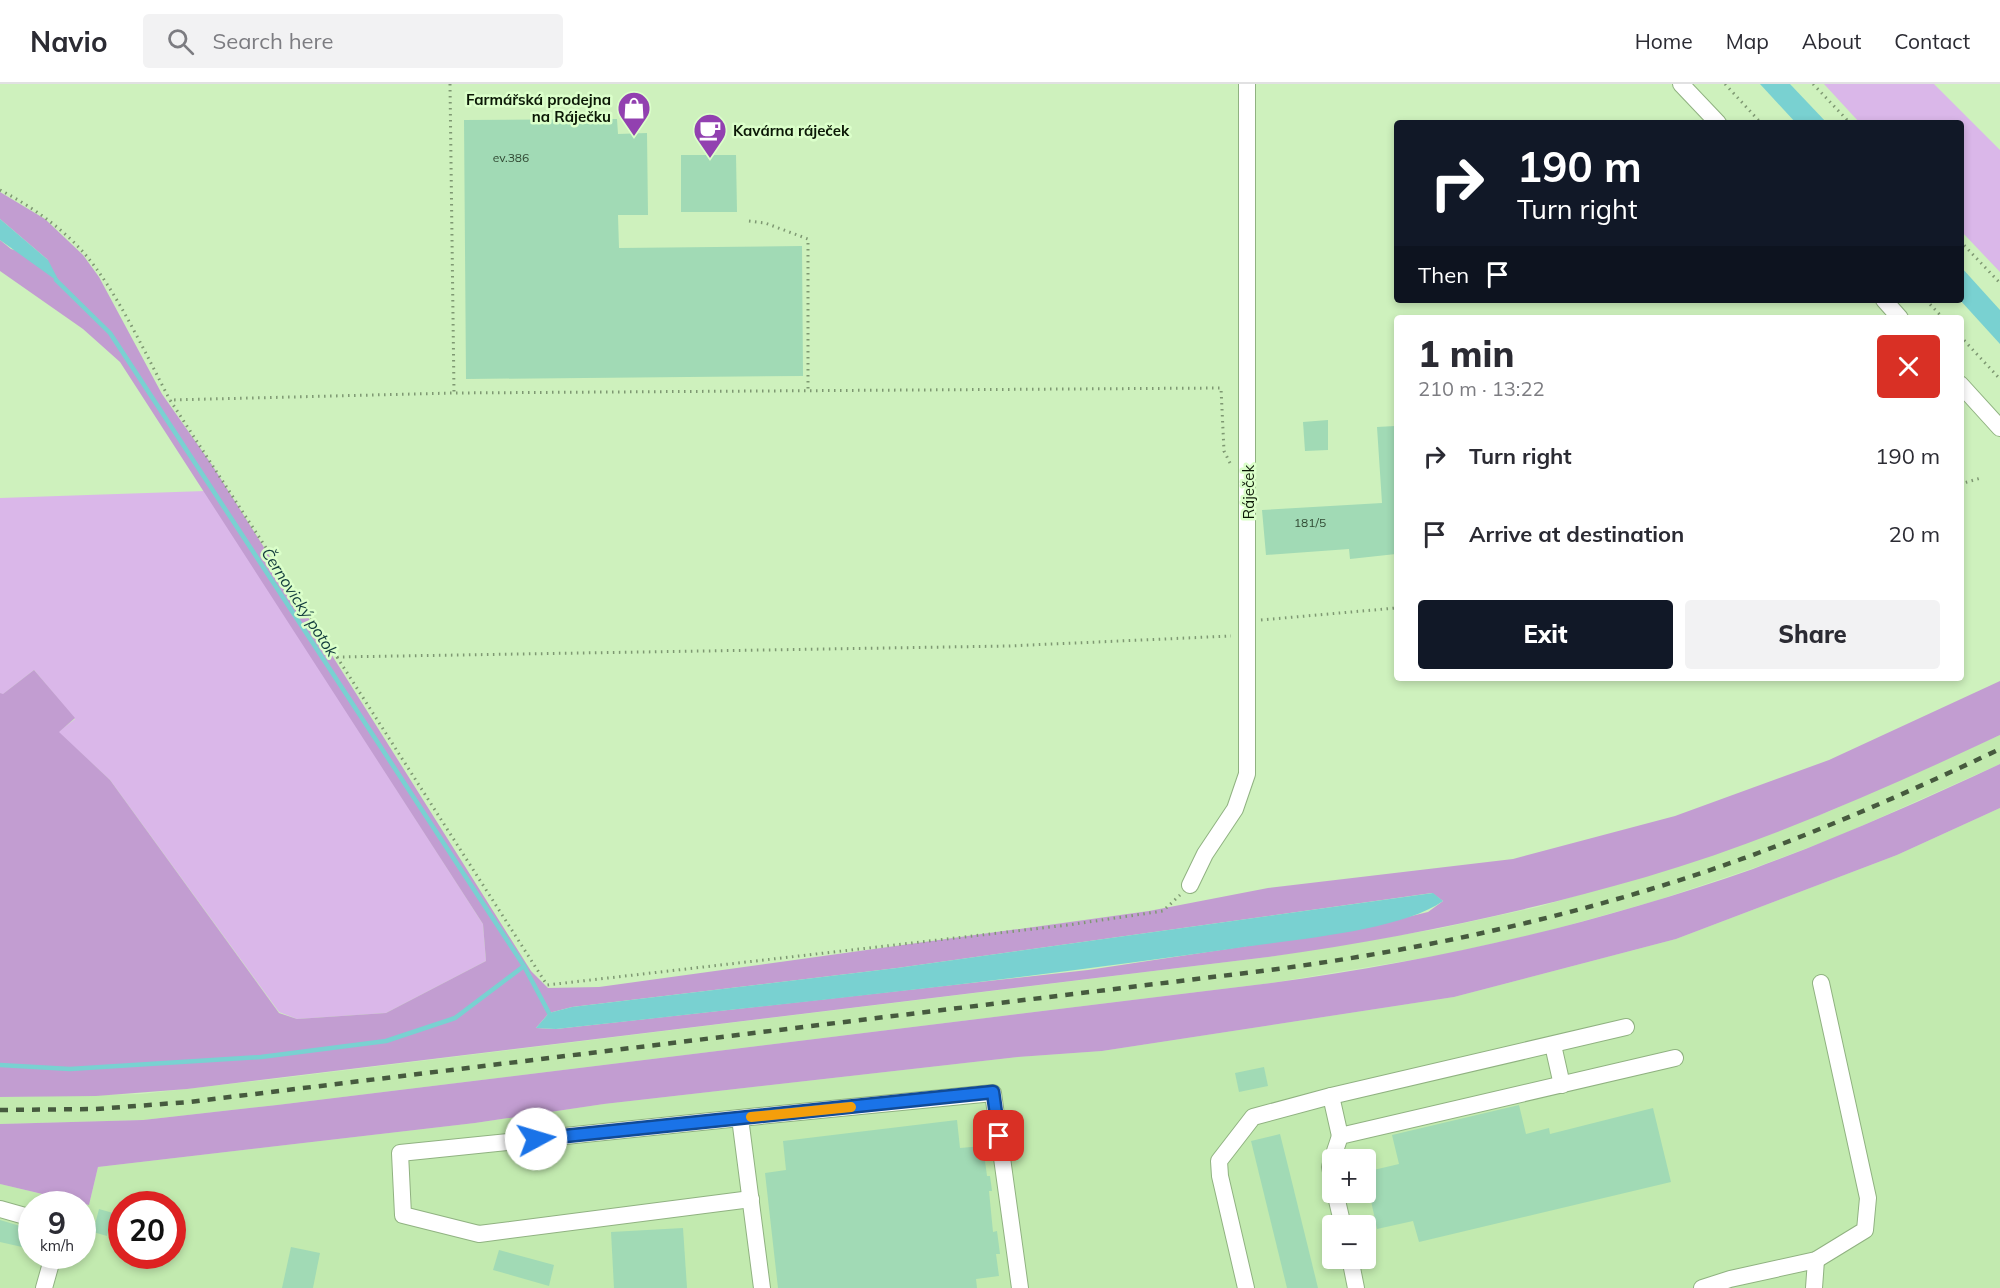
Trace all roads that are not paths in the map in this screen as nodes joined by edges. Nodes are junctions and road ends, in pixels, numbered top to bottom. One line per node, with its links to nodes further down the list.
1 (1247, 84): 8 (street, Ráječek)
2 (1681, 84): 3 (street)
3 (1715, 120)
4 (1887, 303): 5 (street)
5 (1897, 315)
6 (1964, 388): 7 (street)
7 (2000, 428)
8 (1190, 885)
9 (1821, 983): 21 (street)
10 (1626, 1027): 11 (street)
11 (1553, 1045): 13 (street); 14 (street)
12 (1675, 1058): 13 (street)
13 (1562, 1085): 16 (street)
14 (1331, 1096): 16 (street); 27 (street)
15 (740, 1118): 18 (street); 18 (street); 26 (street)
16 (1340, 1136): 17 (street)
17 (1336, 1149)
18 (751, 1199): 25 (street)
19 (0, 1209): 20 (street)
20 (18, 1214)
21 (1816, 1260): 29 (street); 30 (street)
22 (49, 1269): 24 (street)
23 (1352, 1269): 28 (street)
24 (44, 1288)
25 (762, 1288)
26 (1020, 1288)
27 (1246, 1288)
28 (1356, 1288)
29 (1702, 1288)
30 (1814, 1288)

